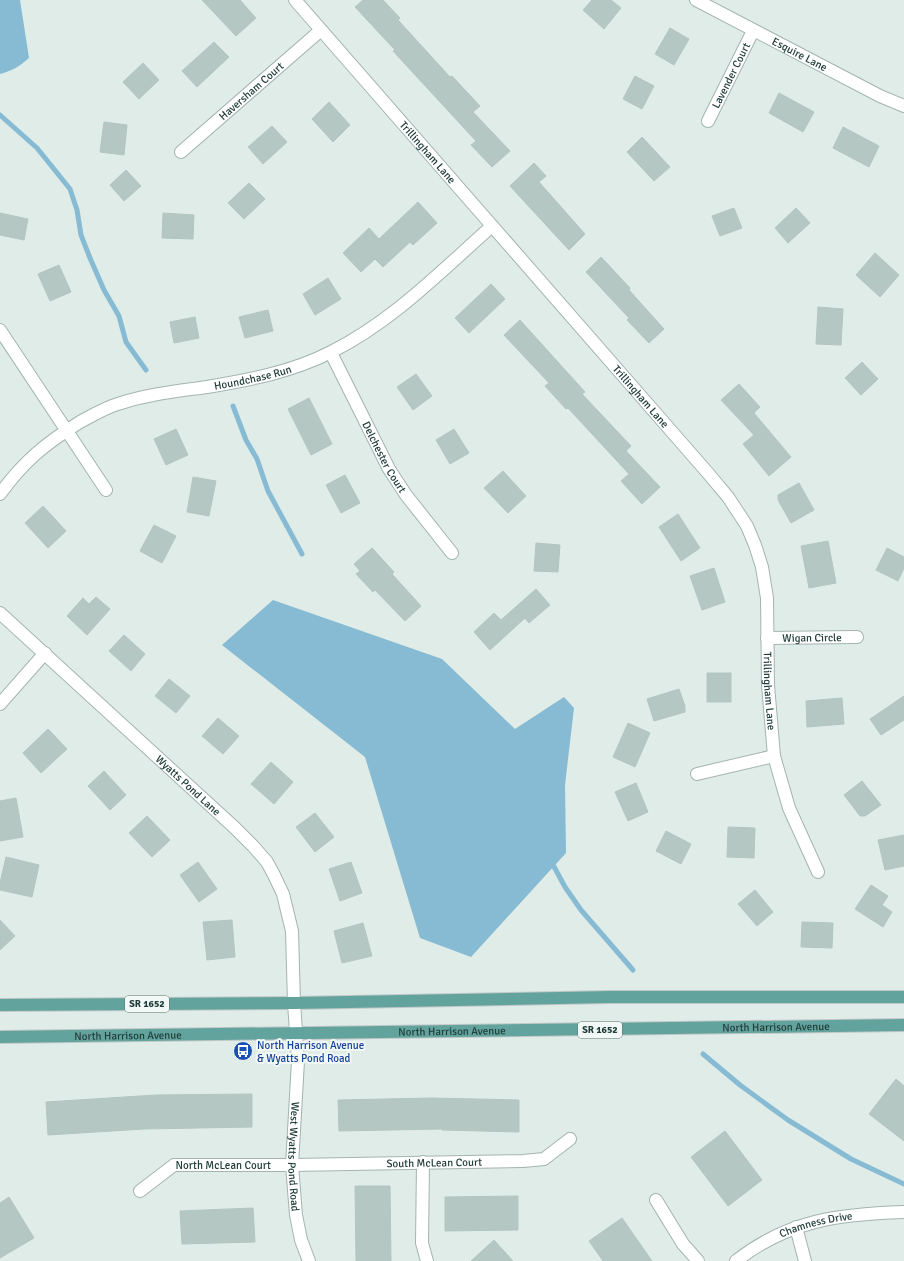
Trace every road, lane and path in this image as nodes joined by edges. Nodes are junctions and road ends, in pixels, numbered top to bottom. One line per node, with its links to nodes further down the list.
1 (295, 0): 3 (street, Trillingham Lane)
2 (696, 0): 4 (street, Esquire Lane)
3 (321, 30): 7 (street, Haversham Court); 8 (street, Trillingham Lane)
4 (753, 31): 5 (street, Esquire Lane); 6 (street, Lavender Court)
5 (904, 106)
6 (708, 121)
7 (181, 152)
8 (492, 226): 10 (street, Houndchase Run); 17 (street, Trillingham Lane)
9 (0, 330): 11 (street)
10 (331, 353): 11 (street, Houndchase Run); 14 (street, Delchester Court)
11 (67, 430): 12 (street); 13 (street, Houndchase Run)
12 (106, 490)
13 (0, 494)
14 (452, 553)
15 (0, 612): 18 (street, Wyatts Pond Lane)
16 (857, 637): 17 (street, Wigan Circle)
17 (767, 638): 20 (street, Trillingham Lane)
18 (45, 653): 19 (street); 24 (street, Wyatts Pond Lane)
19 (0, 704)
20 (774, 756): 21 (street); 22 (street, Trillingham Lane)
21 (697, 774)
22 (818, 872)
23 (904, 997): 24 (main road, SR 1652)
24 (294, 1003): 25 (main road, SR 1652); 27 (street, West Wyatts Pond Road)
25 (0, 1005)
26 (904, 1025): 27 (main road, North Harrison Avenue / SR 1652)
27 (296, 1033): 28 (main road, North Harrison Avenue / SR 1652); 31 (street, West Wyatts Pond Road)
28 (0, 1037)
29 (570, 1139): 30 (street, South McLean Court)
30 (423, 1162): 31 (street, South McLean Court); 37 (street)
31 (292, 1166): 32 (street, North McLean Court); 36 (street, West Wyatts Pond Road)
32 (140, 1191)
33 (656, 1200): 38 (street)
34 (904, 1212): 35 (street, Chamness Drive)
35 (796, 1227): 39 (street, Chamness Drive); 40 (street)
36 (309, 1261)
37 (427, 1261)
38 (698, 1261)
39 (736, 1261)
40 (805, 1261)

